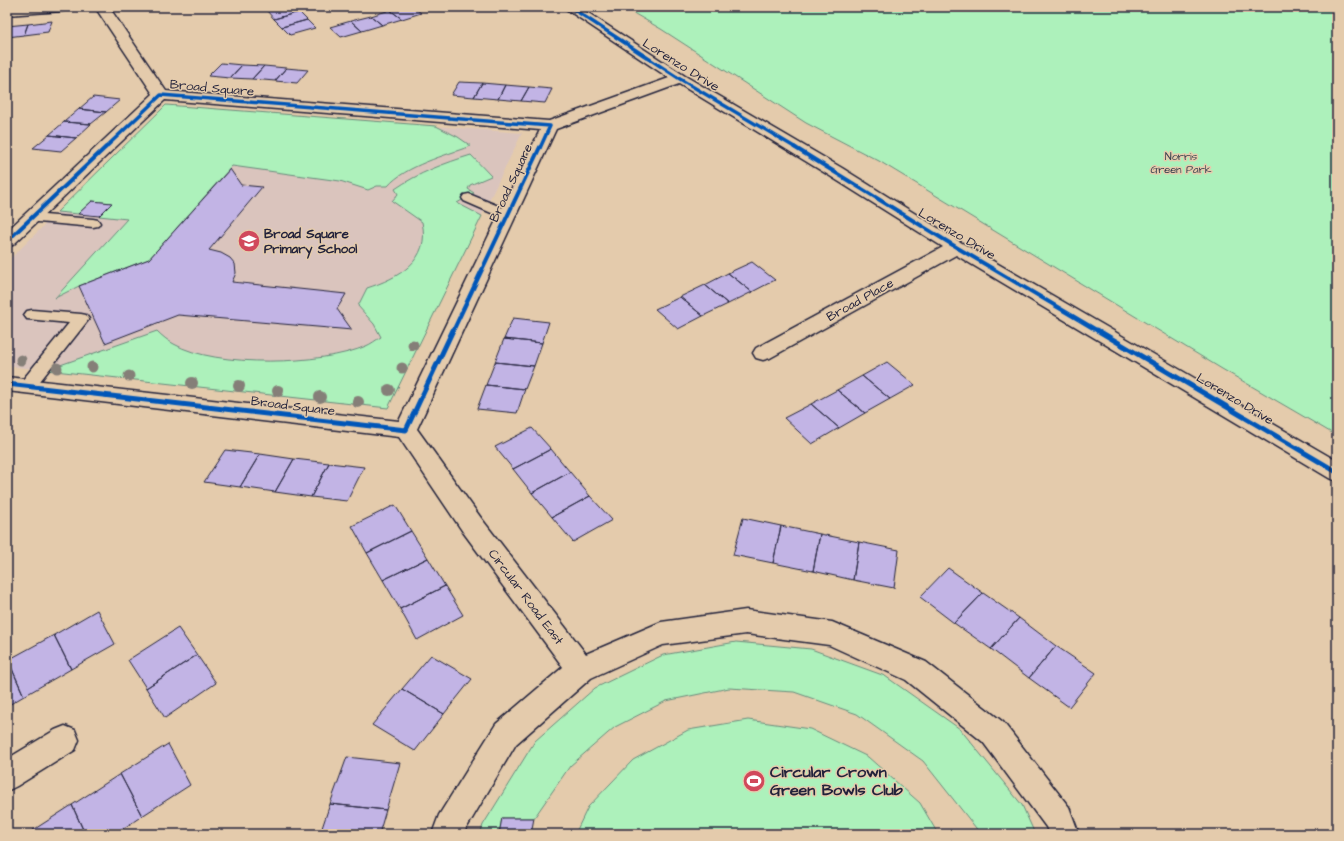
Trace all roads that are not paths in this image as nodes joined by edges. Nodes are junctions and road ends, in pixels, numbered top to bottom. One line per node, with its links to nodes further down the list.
1 (62, 7): 4 (street)
2 (102, 7): 6 (street, Broad Square)
3 (570, 7): 5 (street, Lorenzo Drive)
4 (7, 11)
5 (680, 79): 7 (street, Broad Square); 13 (street, Lorenzo Drive)
6 (161, 95): 7 (street, Broad Square); 10 (street, Broad Square)
7 (550, 126): 9 (street, Broad Square)
8 (469, 198): 9 (lane)
9 (508, 215): 18 (street, Broad Square)
10 (32, 218): 11 (lane); 12 (street, Broad Square)
11 (93, 223)
12 (7, 241)
13 (956, 247): 15 (street, Broad Place); 19 (street, Lorenzo Drive)
14 (32, 315): 17 (lane)
15 (763, 352)
16 (7, 384): 17 (street, Broad Square)
17 (27, 386): 18 (street, Broad Square)
18 (406, 430): 20 (street, Circular Road East)
19 (1337, 472)
20 (581, 669): 23 (street); 24 (street)
21 (65, 740): 22 (street)
22 (7, 776)
23 (448, 834)
24 (1064, 834)

